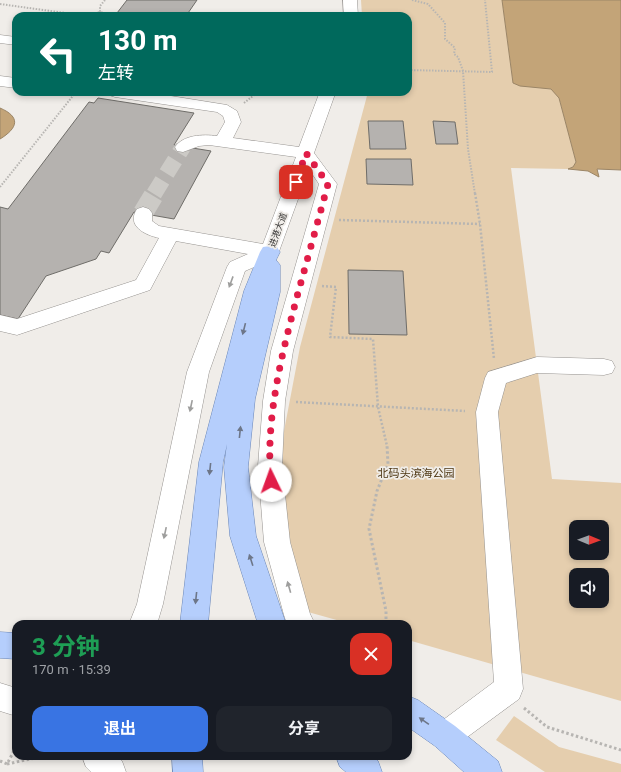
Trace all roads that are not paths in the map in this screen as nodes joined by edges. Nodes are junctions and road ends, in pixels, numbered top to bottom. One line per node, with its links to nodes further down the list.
1 (350, 0): 2 (street)
2 (351, 12)
3 (0, 39): 4 (street)
4 (12, 40)
5 (0, 81): 6 (street)
6 (12, 82)
7 (142, 96): 9 (street)
8 (324, 96): 11 (street, 进港大道)
9 (222, 142): 10 (street); 11 (street)
10 (183, 147)
11 (306, 153): 14 (street, 进港大道); 21 (street, one-way to 11)
12 (143, 214): 13 (street)
13 (171, 234): 14 (street); 16 (street)
14 (270, 252): 15 (main road); 18 (street, one-way to 18)
15 (262, 292): 19 (main road, one-way to 19); 20 (main road, one-way to 15)
16 (0, 323)
17 (604, 367): 27 (street)
18 (144, 620)
19 (194, 620)
20 (271, 620)
21 (299, 620)
22 (0, 645): 23 (main road)
23 (12, 646)
24 (0, 697): 25 (street)
25 (12, 701)
26 (412, 713): 27 (main road, one-way to 26)
27 (445, 736): 34 (main road)
28 (100, 760): 31 (street)
29 (187, 760): 32 (main road)
30 (355, 760): 33 (main road)
31 (111, 772)
32 (188, 772)
33 (368, 772)
34 (487, 772)

